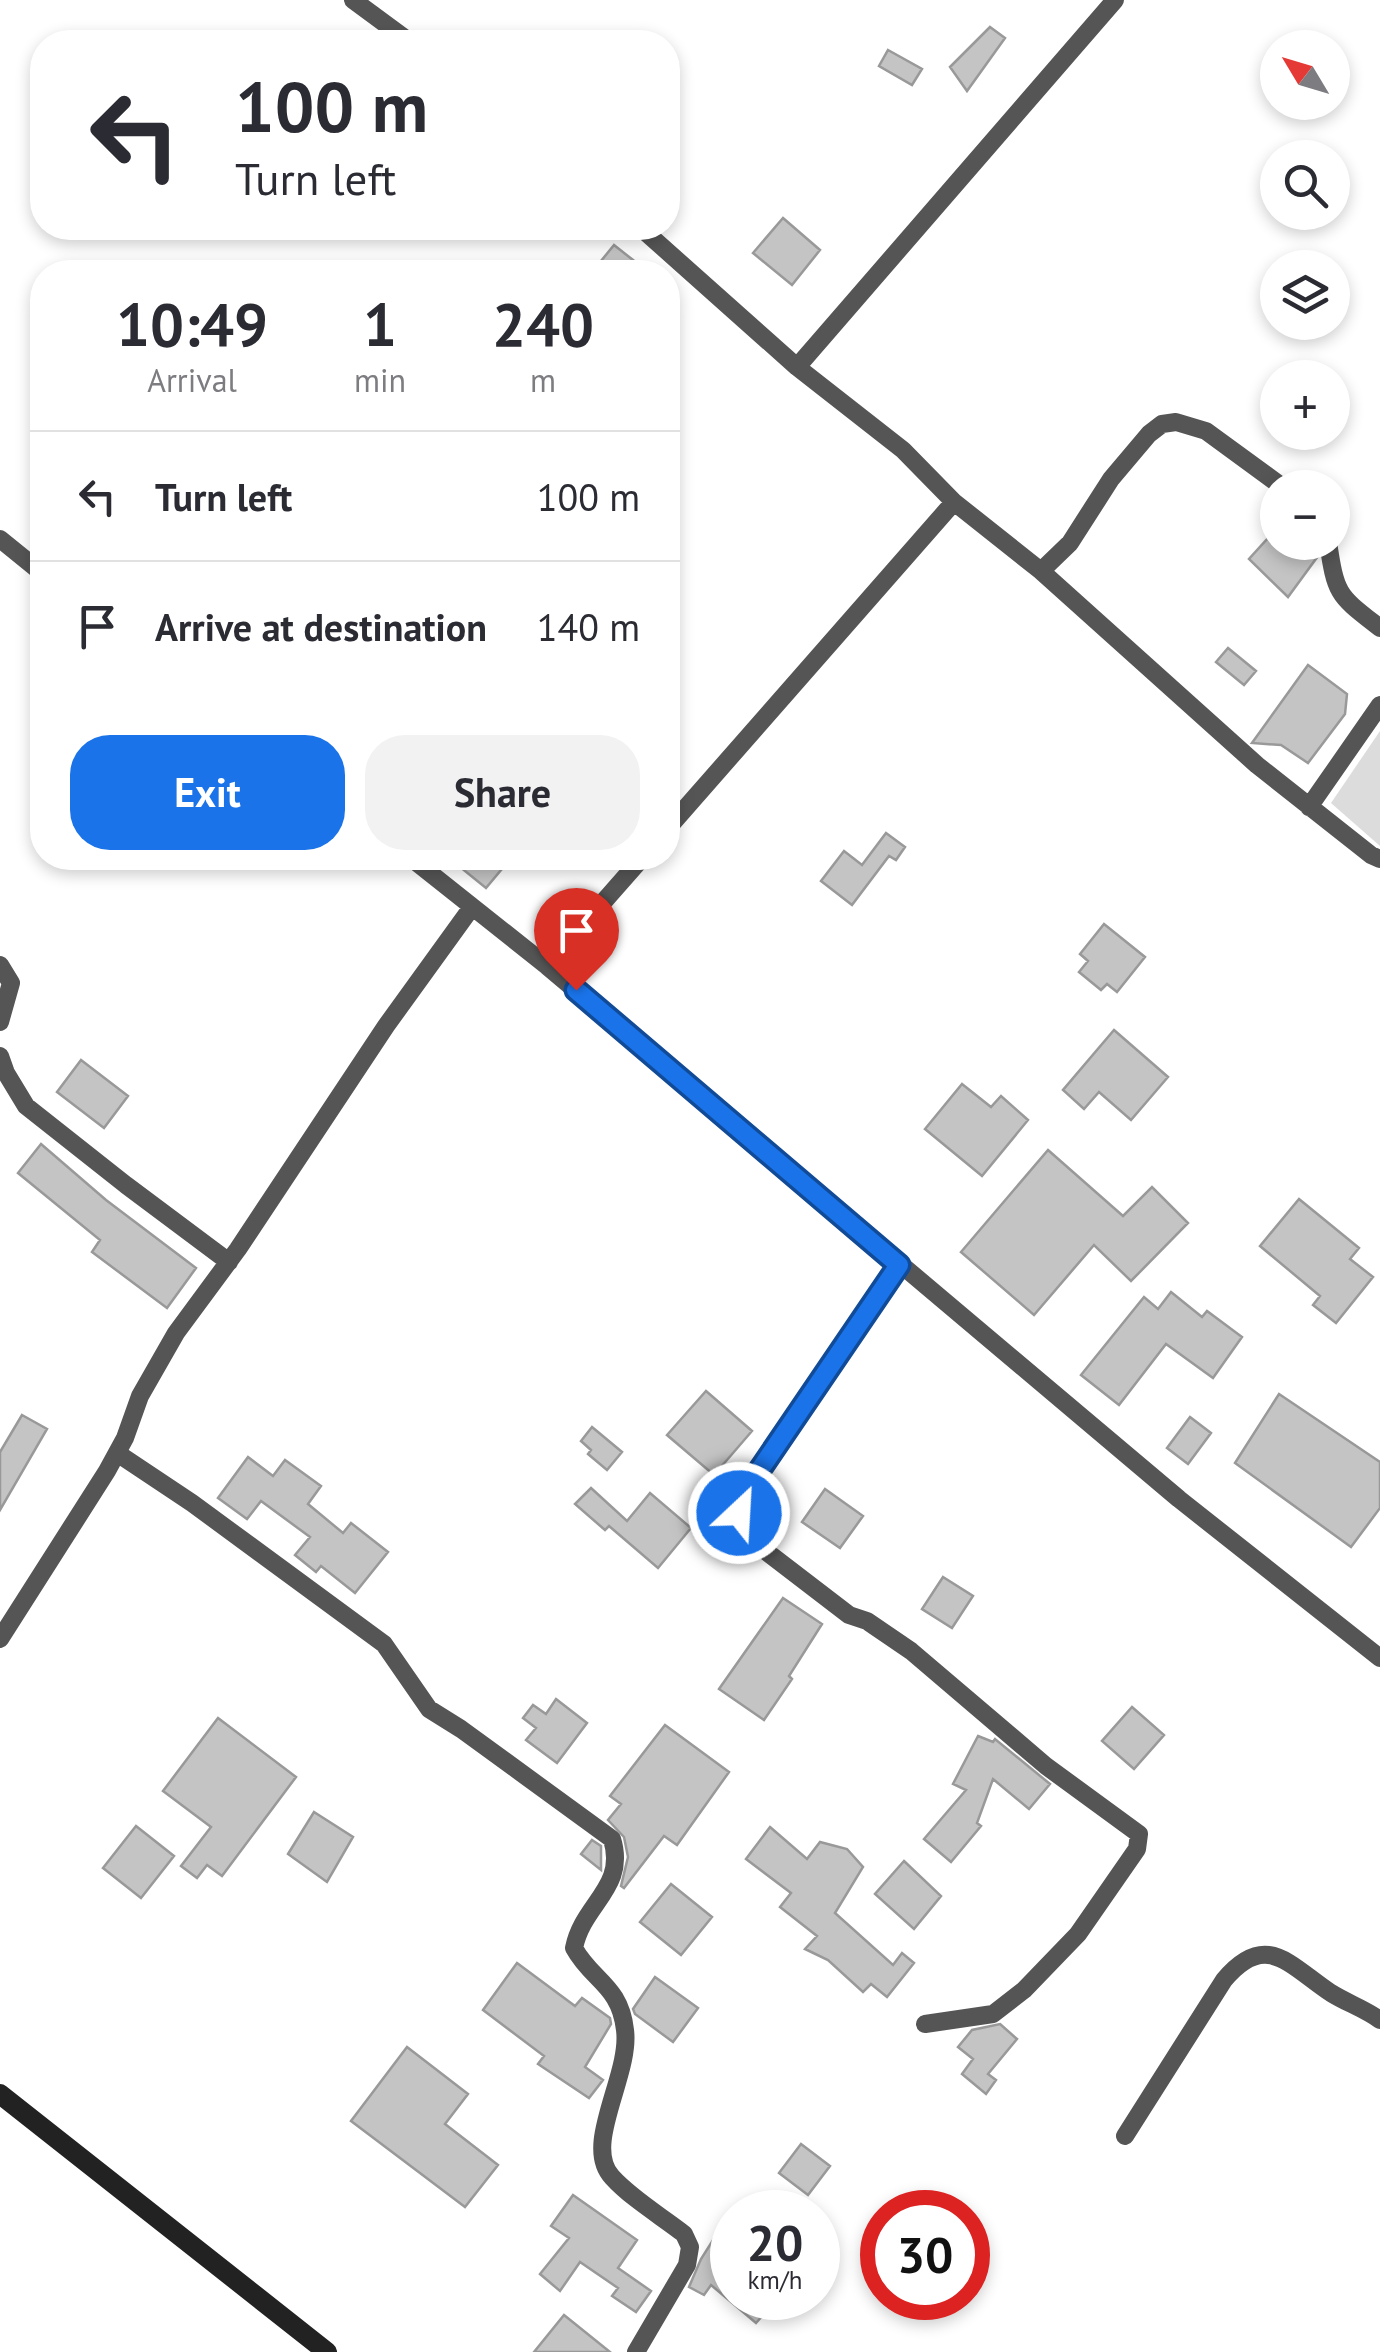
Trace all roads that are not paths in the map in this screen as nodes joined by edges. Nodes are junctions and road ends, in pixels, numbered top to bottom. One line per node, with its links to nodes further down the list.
1 (353, 0): 3 (street)
2 (1115, 0): 7 (street)
3 (394, 30)
4 (655, 240): 5 (street)
5 (678, 260)
6 (680, 262): 7 (street)
7 (797, 367): 9 (street)
8 (1260, 470): 13 (street)
9 (954, 502): 13 (street); 17 (street)
10 (0, 539): 12 (street)
11 (1331, 560): 14 (street)
12 (30, 563)
13 (1041, 571): 16 (street)
14 (1380, 628)
15 (1380, 705): 16 (street)
16 (1309, 807): 18 (street)
17 (680, 814)
18 (1380, 859)
19 (426, 870): 21 (street)
20 (631, 870): 23 (street)
21 (472, 906): 23 (street); 26 (street)
22 (0, 965): 24 (street)
23 (547, 966): 27 (street)
24 (0, 1022)
25 (0, 1056): 26 (street)
26 (229, 1262): 28 (street)
27 (899, 1265): 30 (street); 32 (street)
28 (117, 1453): 29 (street); 36 (street)
29 (0, 1638)
30 (1380, 1658)
31 (1380, 2020): 34 (street)
32 (925, 2024)
33 (0, 2094): 35 (street)
34 (1125, 2136)
35 (328, 2352)
36 (636, 2352)

